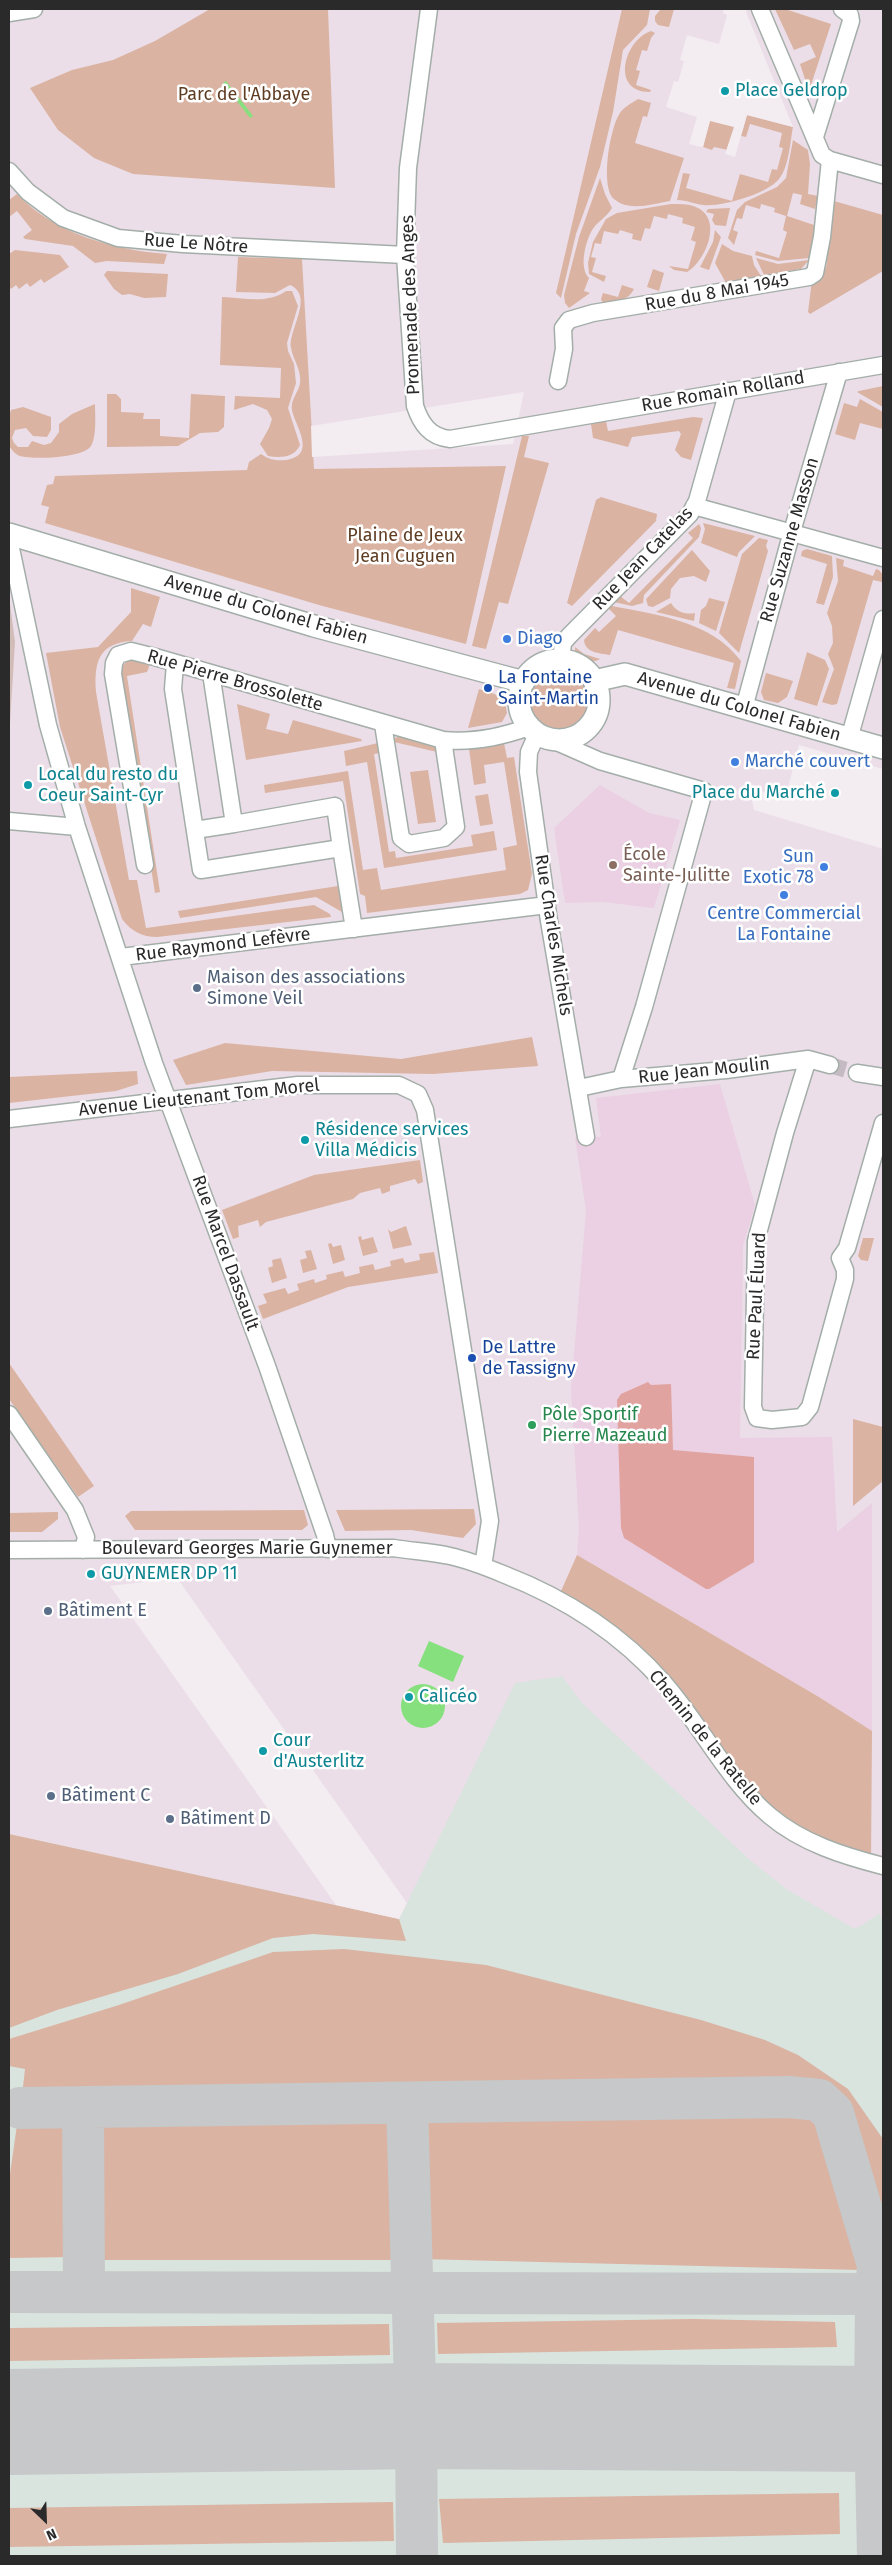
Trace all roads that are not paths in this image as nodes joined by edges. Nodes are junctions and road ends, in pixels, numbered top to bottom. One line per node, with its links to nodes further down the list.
1 (34, 9): 5 (street)
2 (429, 9): 10 (street, Promenade des Anges)
3 (760, 9): 6 (street)
4 (842, 9): 6 (street)
5 (9, 13)
6 (814, 137): 7 (street)
7 (830, 160): 9 (street); 13 (street, Rue du 8 Mai 1945)
8 (9, 171): 10 (street, Rue Le Nôtre)
9 (883, 175)
10 (405, 255): 15 (street, Promenade des Anges)
11 (883, 365): 12 (street, Rue Romain Rolland)
12 (839, 372): 14 (street, Rue Romain Rolland); 18 (street, Rue Suzanne Masson)
13 (558, 381)
14 (728, 391): 15 (street, Rue Romain Rolland); 16 (street, Rue Jean Catelas)
15 (562, 419)
16 (694, 506): 18 (street); 22 (street, Rue Jean Catelas)
17 (9, 534): 26 (street, Avenue du Colonel Fabien)
18 (790, 534): 20 (street); 27 (street, Rue Suzanne Masson)
19 (9, 539): 35 (street, Rue Raymond Lefèvre)
20 (883, 558)
21 (883, 619): 30 (street)
22 (561, 660): 25 (street); 26 (street)
23 (175, 664): 24 (street, Rue Pierre Brossolette); 36 (street); 38 (street, Rue Pierre Brossolette)
24 (211, 673): 28 (street, Rue Pierre Brossolette); 34 (street)
25 (594, 681): 27 (street, Avenue du Colonel Fabien); 29 (street)
26 (524, 682): 29 (street)
27 (744, 708): 30 (street, Avenue du Colonel Fabien)
28 (383, 724): 31 (street, Rue Pierre Brossolette); 31 (street)
29 (539, 733): 31 (street, Rue Pierre Brossolette); 39 (street, Rue Charles Michels); 46 (street)
30 (849, 739): 32 (street, Avenue du Colonel Fabien)
31 (443, 740)
32 (883, 748)
33 (9, 821): 35 (street)
34 (234, 824): 36 (street); 37 (street)
35 (77, 827): 41 (street, Rue Raymond Lefèvre)
36 (195, 830): 37 (street)
37 (340, 848): 40 (street)
38 (145, 865)
39 (547, 906): 40 (street, Rue Raymond Lefèvre); 47 (street, Rue Charles Michels)
40 (354, 928): 41 (street, Rue Raymond Lefèvre)
41 (120, 957): 48 (street, Rue Marcel Dassault)
42 (808, 1059): 43 (street, Rue Jean Moulin); 46 (street, Rue Jean Moulin); 50 (street, Rue Paul Éluard)
43 (830, 1065)
44 (857, 1072): 45 (street)
45 (883, 1077)
46 (621, 1079): 47 (street, Rue Jean Moulin)
47 (579, 1088): 51 (street, Rue Charles Michels)
48 (168, 1101): 49 (street, Avenue Lieutenant Tom Morel); 53 (street, Rue Marcel Dassault); 56 (street, Avenue Lieutenant Tom Morel)
49 (9, 1119)
50 (883, 1123)
51 (586, 1137)
52 (9, 1414): 55 (street)
53 (328, 1549): 55 (street, Boulevard Georges Marie Guynemer); 56 (street, Boulevard Georges Marie Guynemer)
54 (9, 1550): 55 (street, Boulevard Georges Marie Guynemer)
55 (83, 1550)
56 (483, 1566): 57 (street, Chemin de la Ratelle)
57 (883, 1866)

